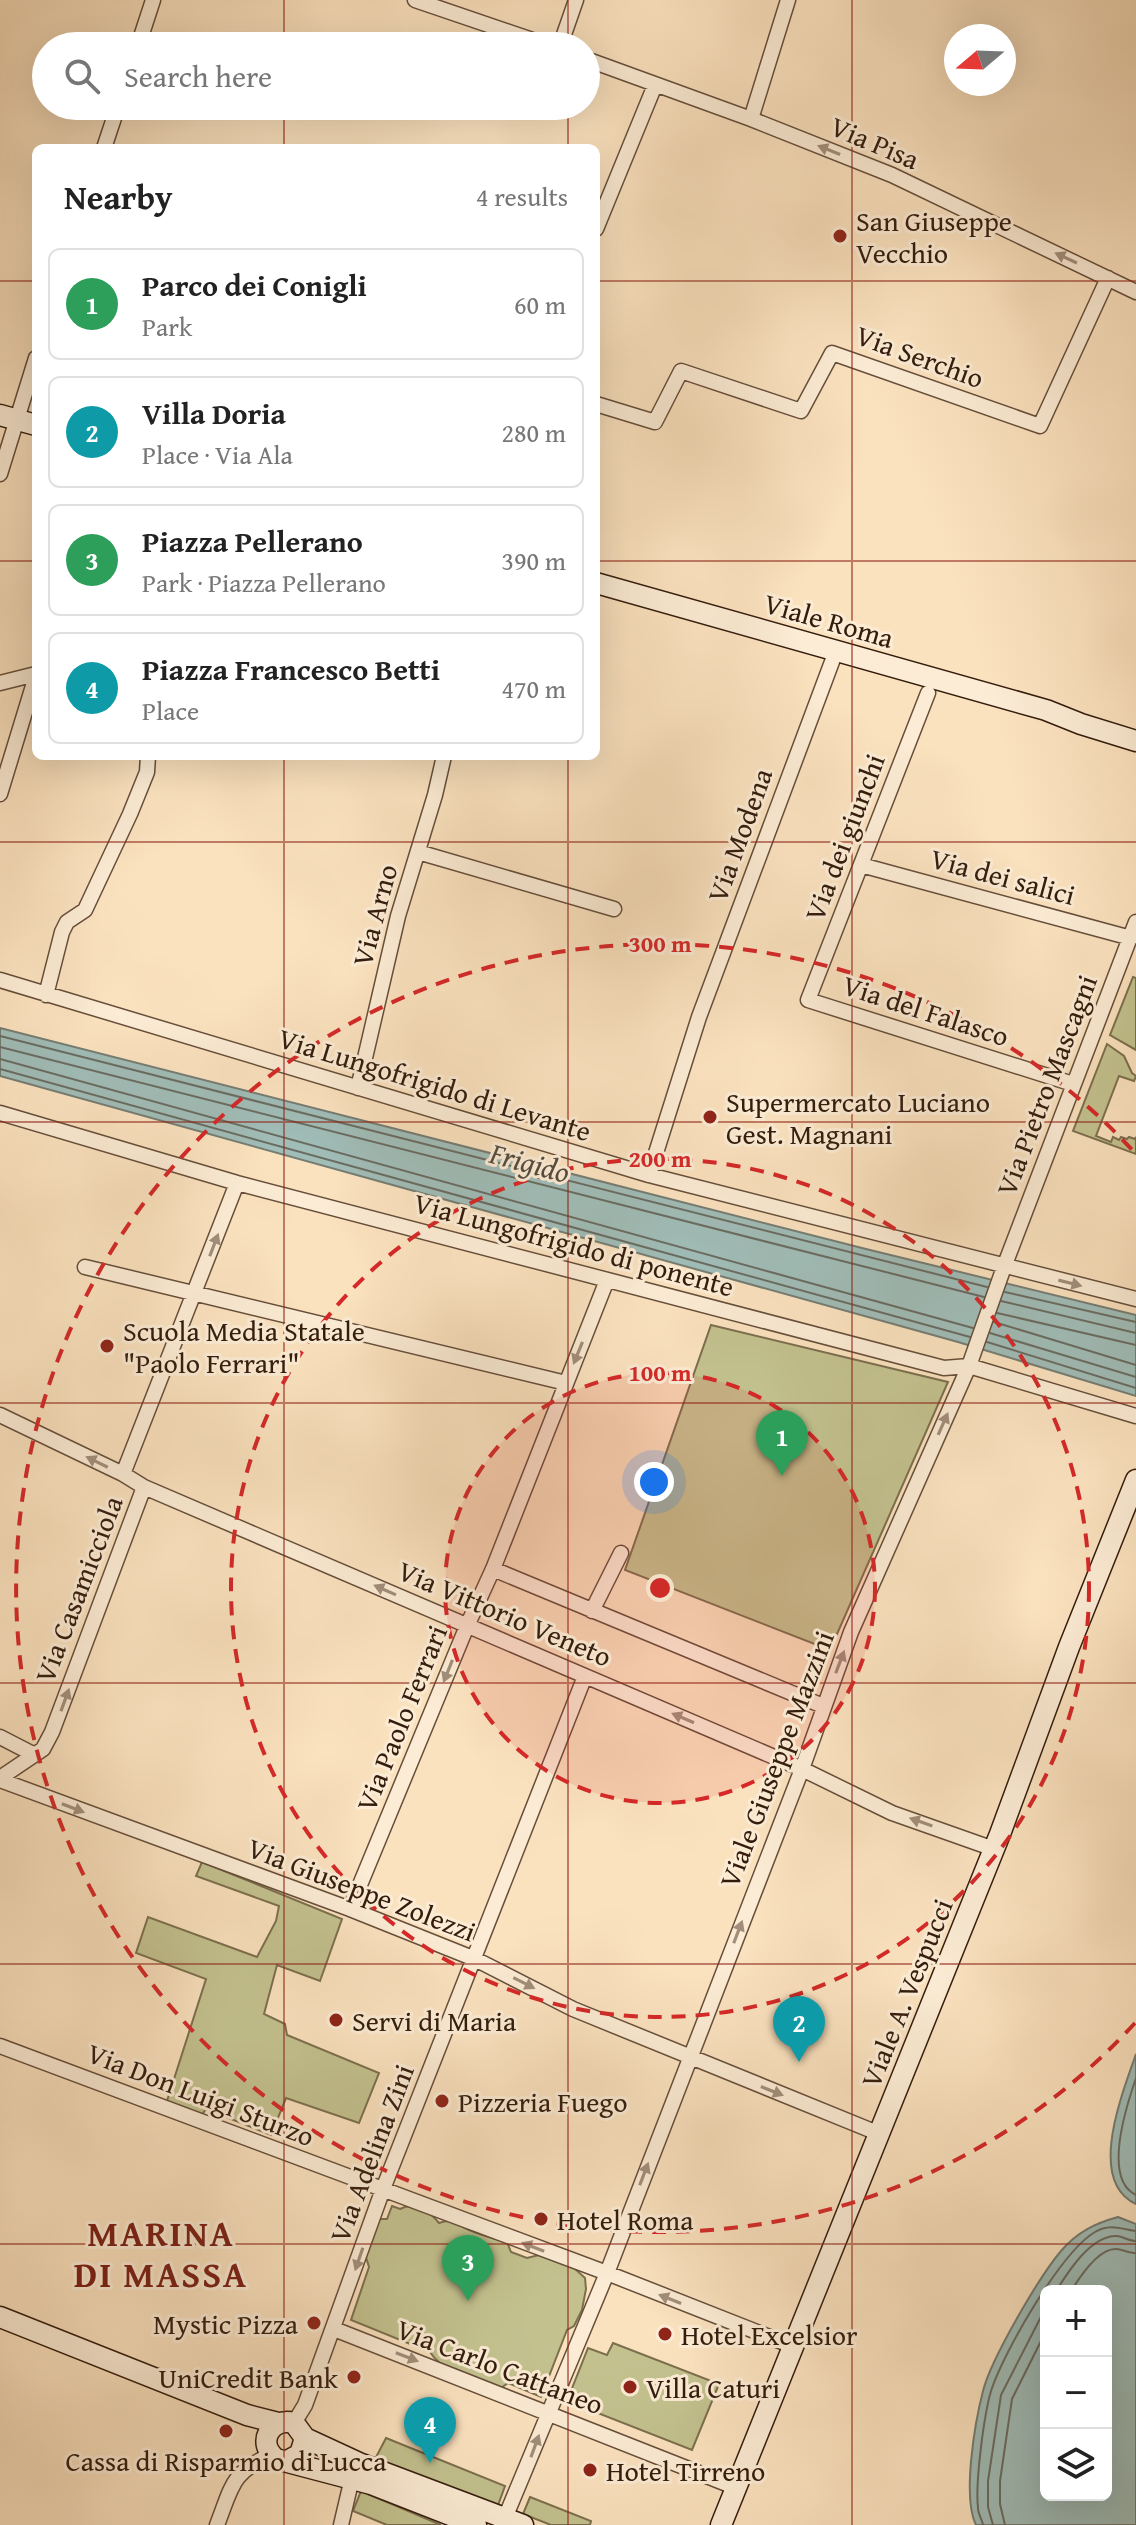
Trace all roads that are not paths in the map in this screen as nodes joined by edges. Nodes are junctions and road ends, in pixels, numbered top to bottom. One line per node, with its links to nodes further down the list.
1 (153, 0): 5 (street)
2 (415, 0): 6 (street)
3 (576, 0): 7 (street)
4 (788, 0): 10 (street)
5 (143, 32)
6 (509, 32)
7 (565, 32)
8 (600, 64): 9 (street, Via Pisa)
9 (655, 85): 10 (street, Via Pisa); 13 (street)
10 (751, 119): 14 (street, Via Pisa, one-way to 10)
11 (113, 120): 12 (street)
12 (105, 144)
13 (600, 219)
14 (1108, 278): 15 (street, Via Pisa); 17 (street, Via Serchio)
15 (1136, 292)
16 (32, 372): 18 (street)
17 (600, 405)
18 (18, 420): 19 (street)
19 (0, 474)
20 (600, 584): 21 (main road, Viale Roma)
21 (836, 651): 26 (main road, Viale Roma); 43 (street, Via Modena)
22 (32, 676): 23 (street)
23 (0, 683)
24 (32, 688): 31 (street)
25 (928, 693): 33 (street, Via dei giunchi)
26 (1046, 710): 27 (main road, Viale Roma); 28 (main road, Viale Roma)
27 (1136, 728)
28 (1136, 741)
29 (148, 760): 38 (street)
30 (443, 760): 32 (street, Via Arno)
31 (0, 794)
32 (418, 852): 34 (street); 41 (street, Via Arno)
33 (861, 865): 36 (street, Via dei salici); 39 (street, Via dei giunchi)
34 (614, 909)
35 (1136, 922): 36 (street, Via Pietro Mascagni)
36 (1131, 938): 40 (street, Via Pietro Mascagni)
37 (0, 980): 38 (street, Via Lungofrigido di Levante)
38 (46, 995): 41 (street, Via Lungofrigido di Levante)
39 (808, 1000): 40 (street, Via del Falasco)
40 (1073, 1084): 46 (street, Via Pietro Mascagni)
41 (358, 1088): 43 (street, Via Lungofrigido di Levante)
42 (0, 1113): 44 (street, Via Lungofrigido di ponente)
43 (649, 1175): 46 (street, Via Lungofrigido di Levante)
44 (237, 1183): 47 (street, Via Lungofrigido di ponente); 48 (street, Via Casamicciola, one-way to 44)
45 (85, 1267): 48 (street)
46 (1001, 1273): 49 (street, Via Lungofrigido di Levante, one-way to 49); 50 (street, Viale Giuseppe Mazzini)
47 (607, 1280): 50 (street, Via Lungofrigido di ponente); 51 (street, Via Paolo Ferrari, one-way to 51)
48 (195, 1294): 51 (street); 54 (street, Via Casamicciola)
49 (1136, 1299)
50 (971, 1359): 53 (street, Via Lungofrigido di ponente); 62 (street, Viale Giuseppe Mazzini, one-way to 50)
51 (566, 1383): 58 (street, Via Paolo Ferrari)
52 (0, 1415): 54 (street, Via Vittorio Veneto, one-way to 52)
53 (1136, 1416)
54 (123, 1474): 56 (street, Via Vittorio Veneto)
55 (1136, 1480): 67 (main road, Viale A. Vespucci)
56 (144, 1487): 60 (street, Via Vittorio Veneto, one-way to 56); 64 (street, Via Casamicciola, one-way to 56)
57 (621, 1553): 59 (street)
58 (493, 1569): 59 (street); 60 (street, Via Paolo Ferrari)
59 (592, 1611): 62 (street)
60 (467, 1626): 61 (street, Via Vittorio Veneto); 68 (street, Via Paolo Ferrari, one-way to 68)
61 (585, 1676): 65 (street, Via Vittorio Veneto, one-way to 61); 69 (street, Via Adelina Zini)
62 (823, 1706): 65 (street, Viale Giuseppe Mazzini)
63 (0, 1737): 64 (street)
64 (33, 1754): 66 (street, Via Casamicciola)
65 (802, 1769): 67 (street, Via Vittorio Veneto, one-way to 65); 71 (street, Viale Giuseppe Mazzini, one-way to 65)
66 (0, 1779): 68 (street, Via Giuseppe Zolezzi, one-way to 68)
67 (994, 1849): 72 (main road, Viale A. Vespucci)
68 (350, 1909): 69 (street, Via Giuseppe Zolezzi)
69 (475, 1959): 71 (street, Via Giuseppe Zolezzi, one-way to 71); 73 (street, Via Adelina Zini)
70 (0, 2046): 73 (street, Via Don Luigi Sturzo)
71 (695, 2059): 72 (street, Via Giuseppe Zolezzi, one-way to 72); 74 (street, Viale Giuseppe Mazzini, one-way to 71)
72 (880, 2134): 77 (main road, Viale A. Vespucci)
73 (383, 2189): 74 (street, Via Don Luigi Sturzo, one-way to 73); 76 (street, Via Adelina Zini, one-way to 76)
74 (607, 2273): 77 (street, Via Don Luigi Sturzo, one-way to 74); 78 (street, Viale Giuseppe Mazzini)
75 (0, 2317): 79 (main road)
76 (334, 2329): 78 (street, Via Carlo Cattaneo, one-way to 78); 79 (street, Via Adelina Zini)
77 (795, 2347): 82 (main road, Viale A. Vespucci)
78 (548, 2412): 82 (street, Via Carlo Cattaneo); 83 (street, Viale Giuseppe Mazzini, one-way to 78)
79 (286, 2430): 80 (main road); 80 (main road); 83 (main road)
80 (280, 2457): 81 (main road); 84 (street)
81 (352, 2478): 85 (street); 86 (main road)
82 (737, 2488): 87 (main road, Viale A. Vespucci)
83 (514, 2522)
84 (217, 2525)
85 (341, 2525)
86 (476, 2525)
87 (721, 2525)

